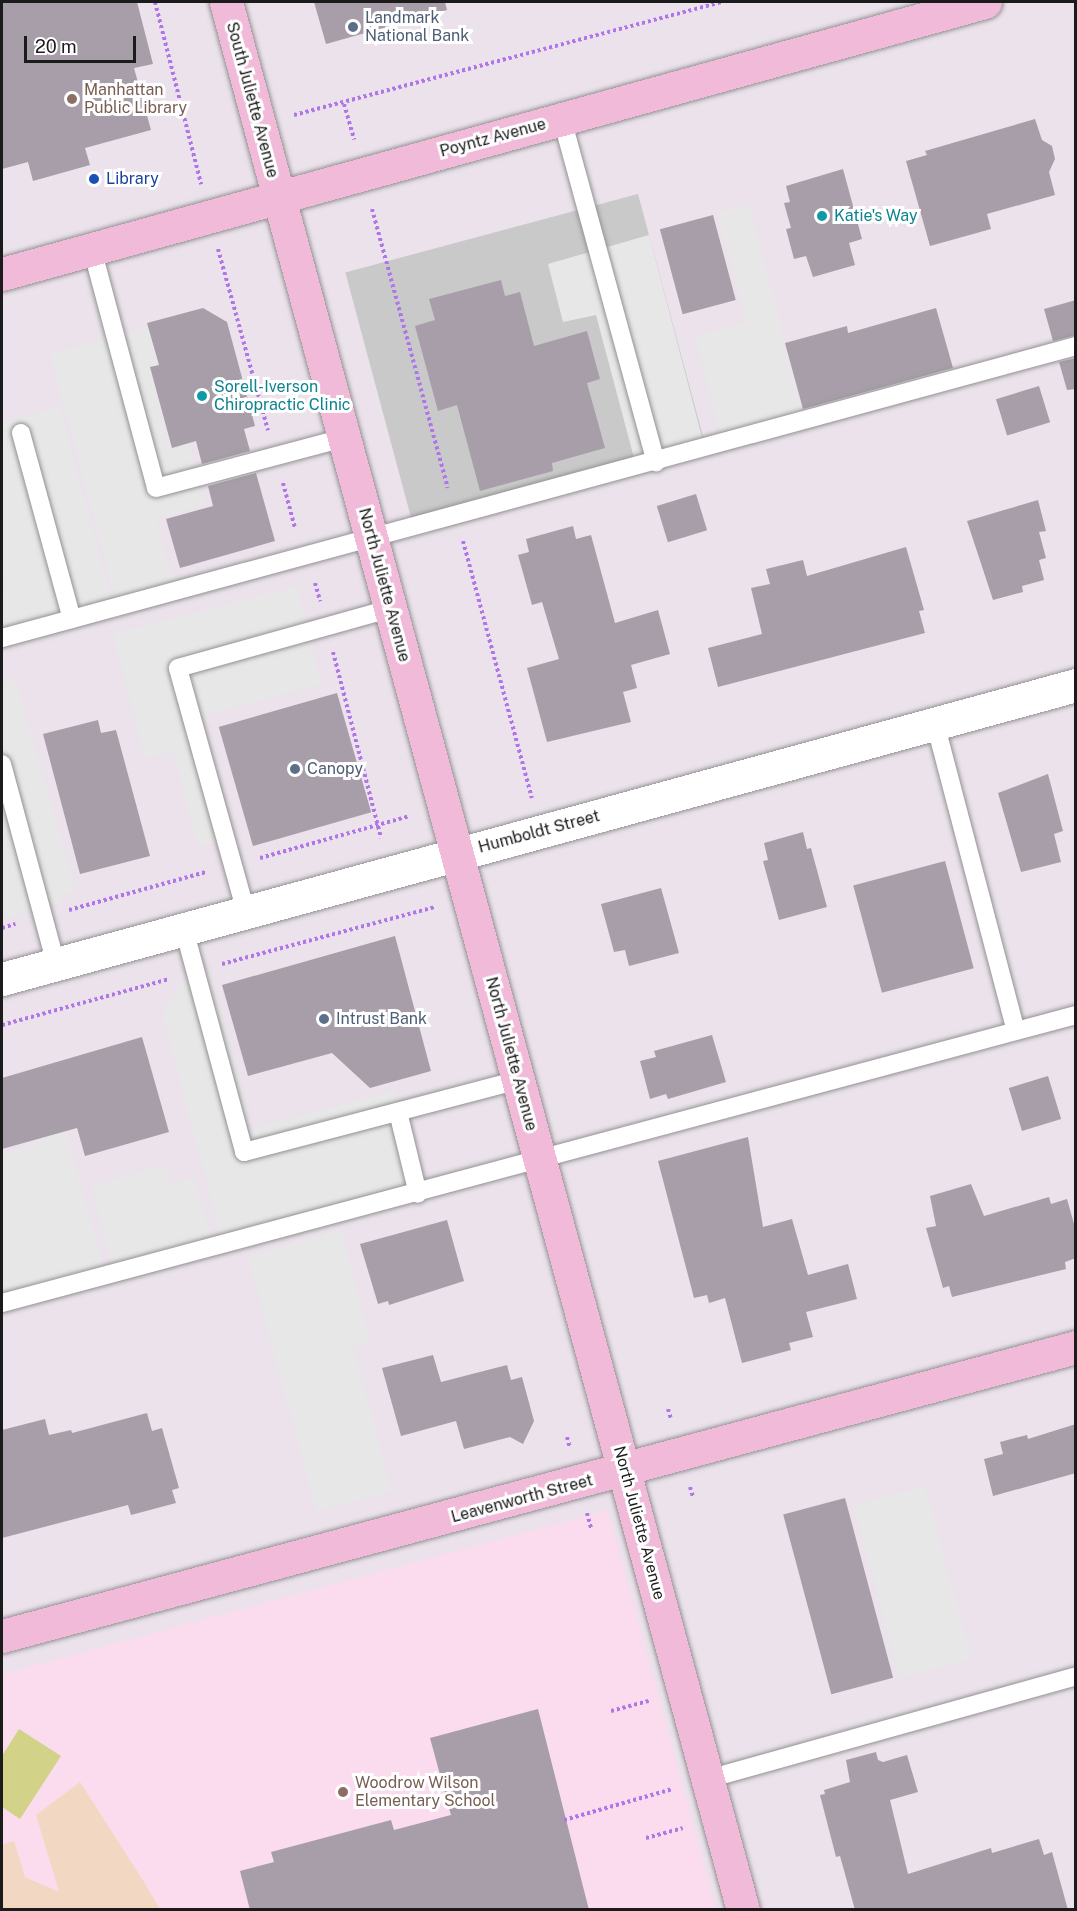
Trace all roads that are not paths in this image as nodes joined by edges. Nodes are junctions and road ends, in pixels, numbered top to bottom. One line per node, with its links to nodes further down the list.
1 (226, 2): 4 (street, South Juliette Avenue)
2 (985, 2): 3 (street, Poyntz Avenue)
3 (562, 119): 4 (street, Poyntz Avenue); 10 (lane)
4 (279, 198): 5 (street, Poyntz Avenue); 9 (street, North Juliette Avenue)
5 (92, 249): 6 (street, Poyntz Avenue); 9 (lane)
6 (2, 274)
7 (1076, 346): 10 (lane)
8 (21, 433): 13 (lane)
9 (344, 438): 11 (street, North Juliette Avenue)
10 (656, 462): 11 (lane)
11 (372, 540): 12 (street, North Juliette Avenue); 13 (lane)
12 (390, 609): 18 (street, North Juliette Avenue); 19 (lane)
13 (72, 620): 14 (lane)
14 (2, 638)
15 (1076, 685): 16 (street, Humboldt Street)
16 (935, 723): 18 (street, Humboldt Street); 24 (lane)
17 (2, 764): 21 (lane)
18 (457, 855): 19 (street, Humboldt Street); 25 (street, North Juliette Avenue)
19 (246, 912): 20 (street, Humboldt Street)
20 (184, 929): 21 (street, Humboldt Street); 26 (lane)
21 (56, 964): 22 (street, Humboldt Street)
22 (2, 979)
23 (1076, 1015): 24 (lane)
24 (1016, 1031): 27 (lane)
25 (519, 1080): 26 (lane); 27 (street, North Juliette Avenue)
26 (398, 1112): 28 (lane)
27 (540, 1161): 28 (lane); 31 (street, North Juliette Avenue)
28 (418, 1194): 29 (lane)
29 (2, 1303)
30 (1076, 1347): 31 (street, Leavenworth Street)
31 (625, 1471): 32 (street, Leavenworth Street); 34 (street, North Juliette Avenue)
32 (2, 1636)
33 (1076, 1676): 34 (lane)
34 (708, 1779): 35 (street, North Juliette Avenue)
35 (743, 1910)

